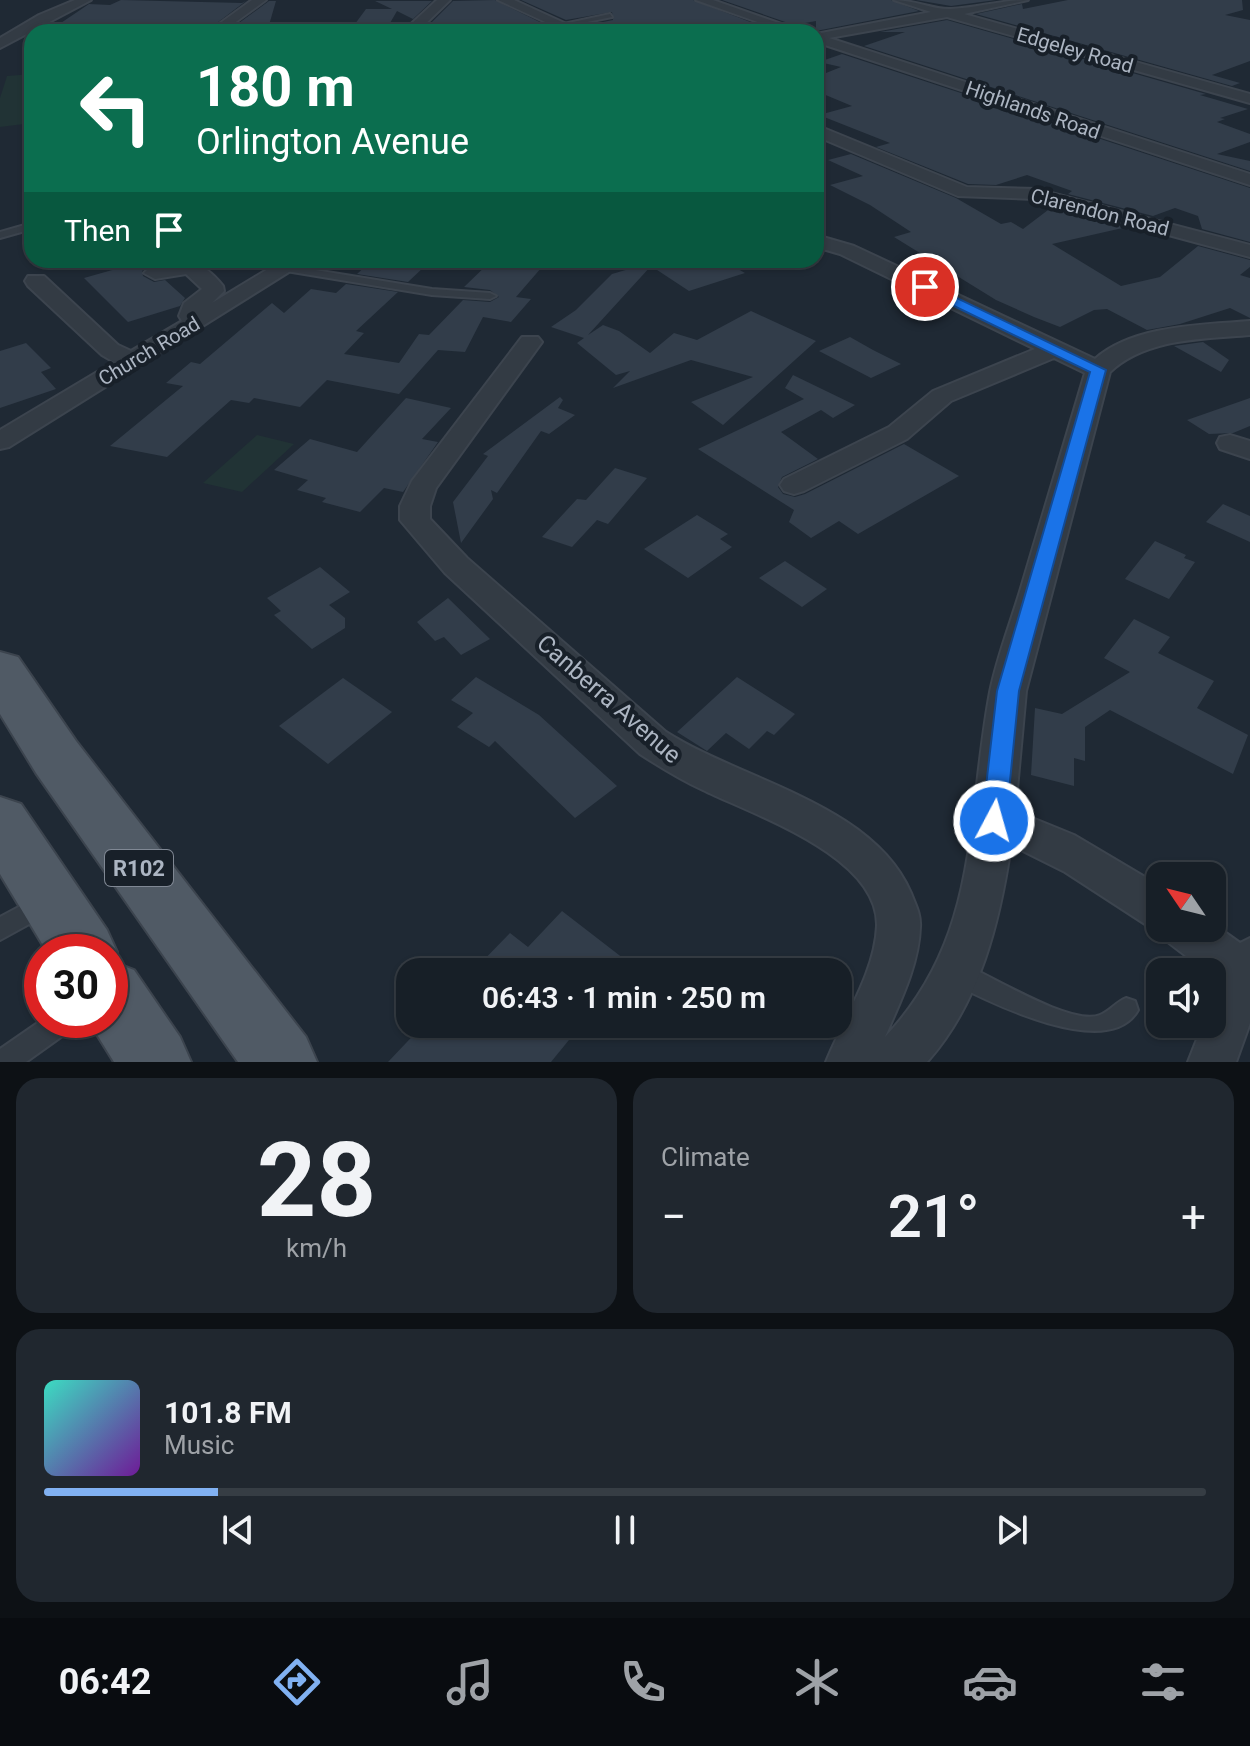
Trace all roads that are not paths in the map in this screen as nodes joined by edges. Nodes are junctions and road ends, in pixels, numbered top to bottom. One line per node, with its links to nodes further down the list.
1 (85, 0): 12 (street)
2 (260, 0): 15 (street)
3 (444, 0): 16 (street)
4 (504, 0): 17 (street)
5 (702, 0): 19 (street)
6 (900, 0): 10 (street, Edgeley Road)
7 (1022, 0): 10 (street)
8 (1139, 0): 9 (lane)
9 (1159, 5)
10 (949, 13): 23 (street); 26 (street, Edgeley Road)
11 (610, 16): 18 (lane)
12 (43, 18): 13 (street); 14 (street)
13 (14, 19)
14 (32, 24)
15 (226, 24)
16 (418, 24)
17 (560, 24)
18 (567, 24)
19 (774, 24)
20 (24, 28): 21 (street)
21 (12, 35): 22 (street); 25 (street)
22 (24, 35)
23 (824, 36)
24 (824, 41): 29 (street, Highlands Road)
25 (0, 44)
26 (1245, 96): 27 (street)
27 (1212, 106)
28 (824, 133): 33 (street, Clarendon Road)
29 (1250, 180)
30 (24, 228): 31 (lane)
31 (0, 235)
32 (824, 243): 45 (street)
33 (1240, 245): 34 (street, Clarendon Road)
34 (1250, 251)
35 (184, 268): 39 (street)
36 (191, 268): 42 (street)
37 (284, 268): 42 (street, Church Road)
38 (311, 268): 41 (lane)
39 (155, 273)
40 (36, 281): 46 (street)
41 (490, 296)
42 (190, 326): 46 (street, Church Road)
43 (1250, 328): 47 (street)
44 (530, 342): 65 (street, Canberra Avenue)
45 (1055, 349): 47 (street); 49 (street)
46 (131, 361): 48 (street, Church Road)
47 (1098, 370): 51 (street)
48 (0, 441)
49 (794, 485)
50 (0, 671): 64 (main road, R102)
51 (994, 821): 53 (street); 58 (street)
52 (0, 822): 54 (main road)
53 (1146, 901)
54 (26, 915): 55 (main road)
55 (56, 934)
56 (1207, 942): 57 (street)
57 (1247, 967): 67 (street)
58 (956, 973): 59 (lane); 66 (street)
59 (1126, 1010)
60 (128, 1021): 63 (main road)
61 (38, 1038): 62 (lane)
62 (4, 1062)
63 (155, 1062)
64 (281, 1062)
65 (850, 1062)
66 (895, 1062)
67 (1212, 1062)

